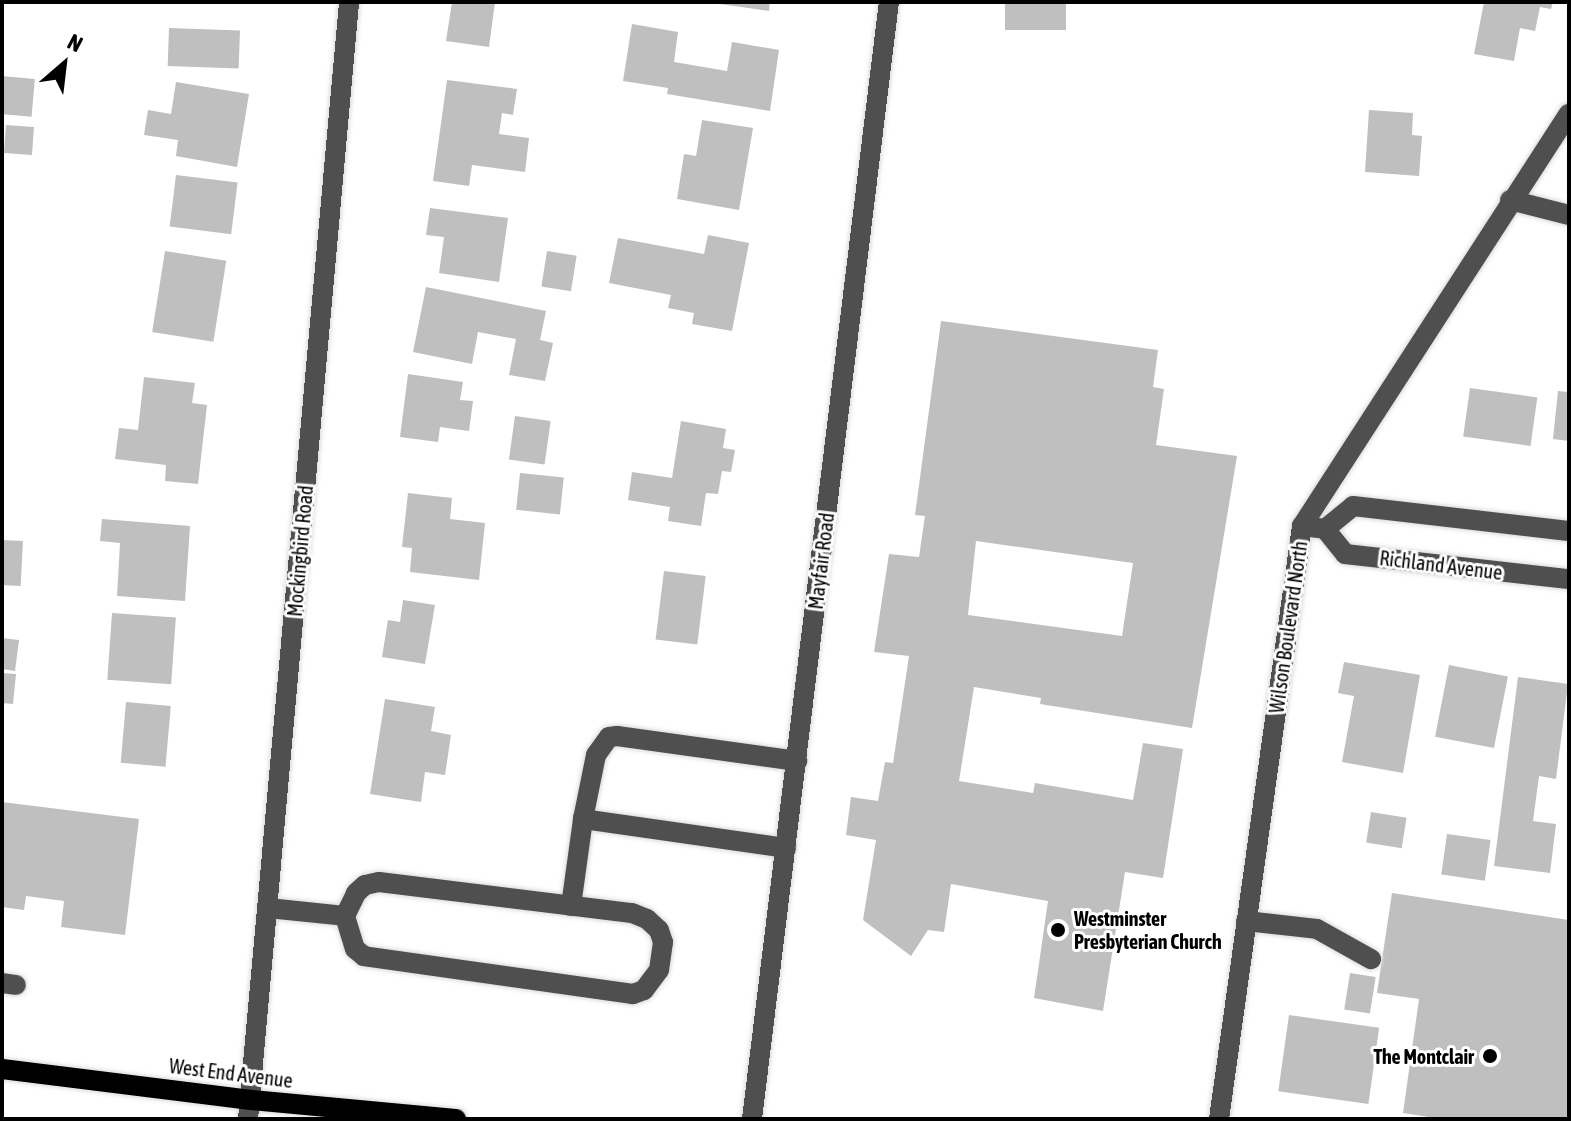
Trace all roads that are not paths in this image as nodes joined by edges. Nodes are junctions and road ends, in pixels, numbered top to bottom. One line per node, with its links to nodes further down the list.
1 (349, 2): 14 (street, Mockingbird Road)
2 (889, 2): 10 (street, Mayfair Road)
3 (1569, 114): 4 (street, Wilson Boulevard North)
4 (1510, 200): 5 (street); 6 (street, Wilson Boulevard North)
5 (1569, 215)
6 (1302, 526): 7 (street); 16 (street, Wilson Boulevard North)
7 (1325, 529): 8 (street); 9 (street, Richland Avenue)
8 (1569, 531)
9 (1569, 579)
10 (797, 761): 11 (street); 12 (street, Mayfair Road)
11 (583, 819): 12 (street); 13 (street)
12 (786, 848): 23 (street, Mayfair Road)
13 (571, 906): 15 (street); 15 (street)
14 (268, 908): 15 (street); 19 (street, Mockingbird Road)
15 (345, 916)
16 (1246, 921): 17 (street); 24 (street, Wilson Boulevard North)
17 (1371, 959)
18 (2, 1069): 19 (main road, West End Avenue)
19 (249, 1110): 20 (main road, West End Avenue)
20 (379, 1116): 21 (main road, West End Avenue)
21 (411, 1117): 22 (main road, West End Avenue)
22 (456, 1119)
23 (752, 1119)
24 (1219, 1119)

